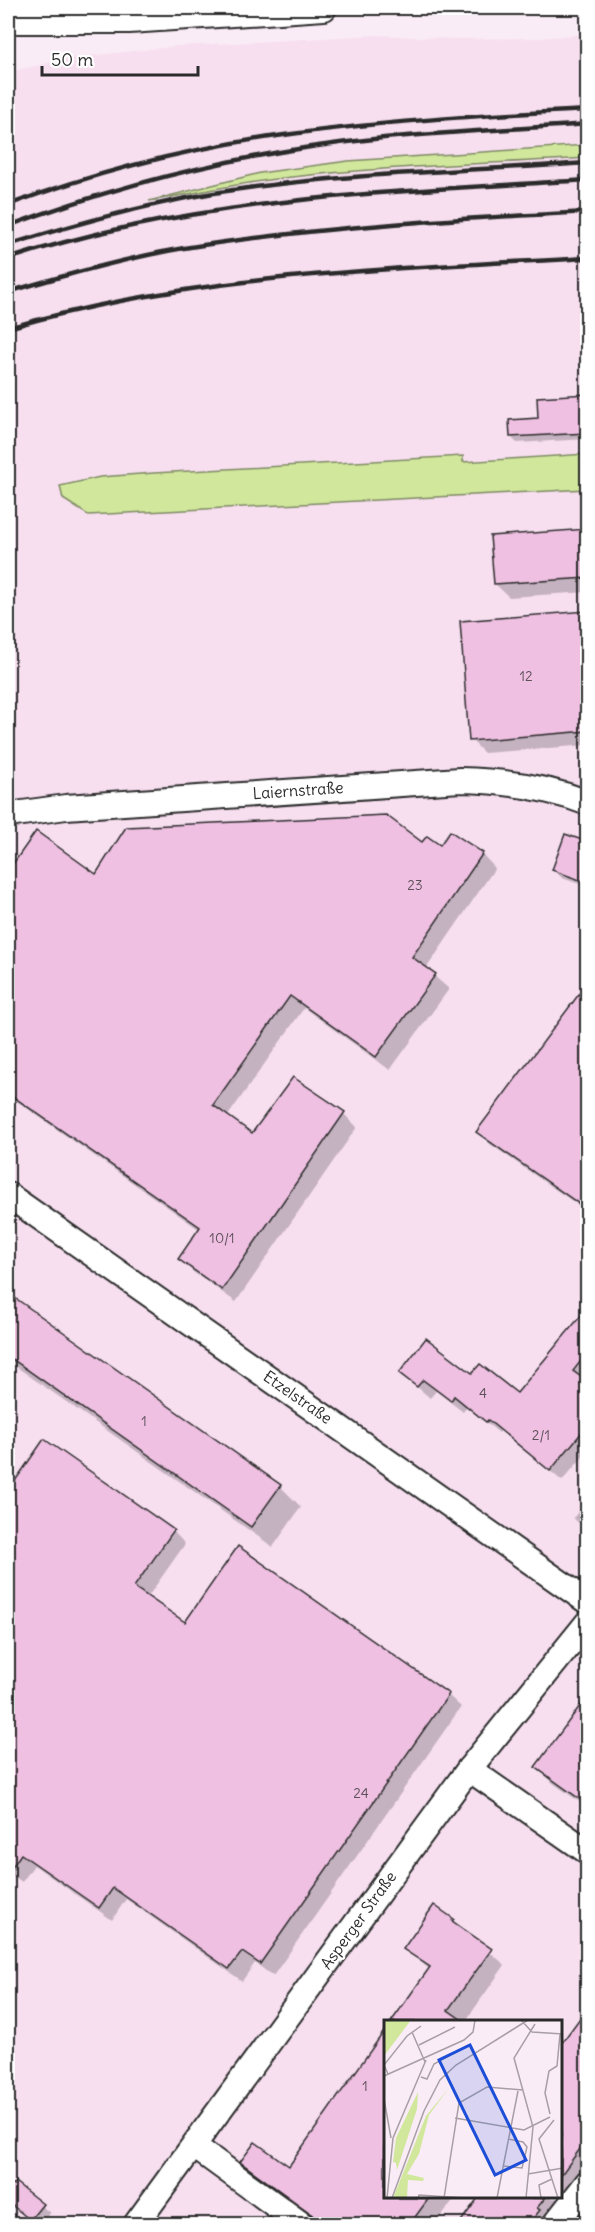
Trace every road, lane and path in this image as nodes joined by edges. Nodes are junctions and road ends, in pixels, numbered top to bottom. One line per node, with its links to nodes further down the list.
1 (324, 8): 2 (street)
2 (8, 21)
3 (588, 803): 4 (street, Laiernstraße)
4 (8, 815)
5 (8, 1195): 6 (street, Etzelstraße)
6 (588, 1602)
7 (588, 1622): 8 (street, Asperger Straße)
8 (469, 1769): 9 (street); 10 (street, Asperger Straße)
9 (588, 1852)
10 (194, 2146): 12 (street, Asperger Straße); 13 (street)
11 (588, 2182): 14 (street)
12 (136, 2224)
13 (301, 2224)
14 (555, 2224)

